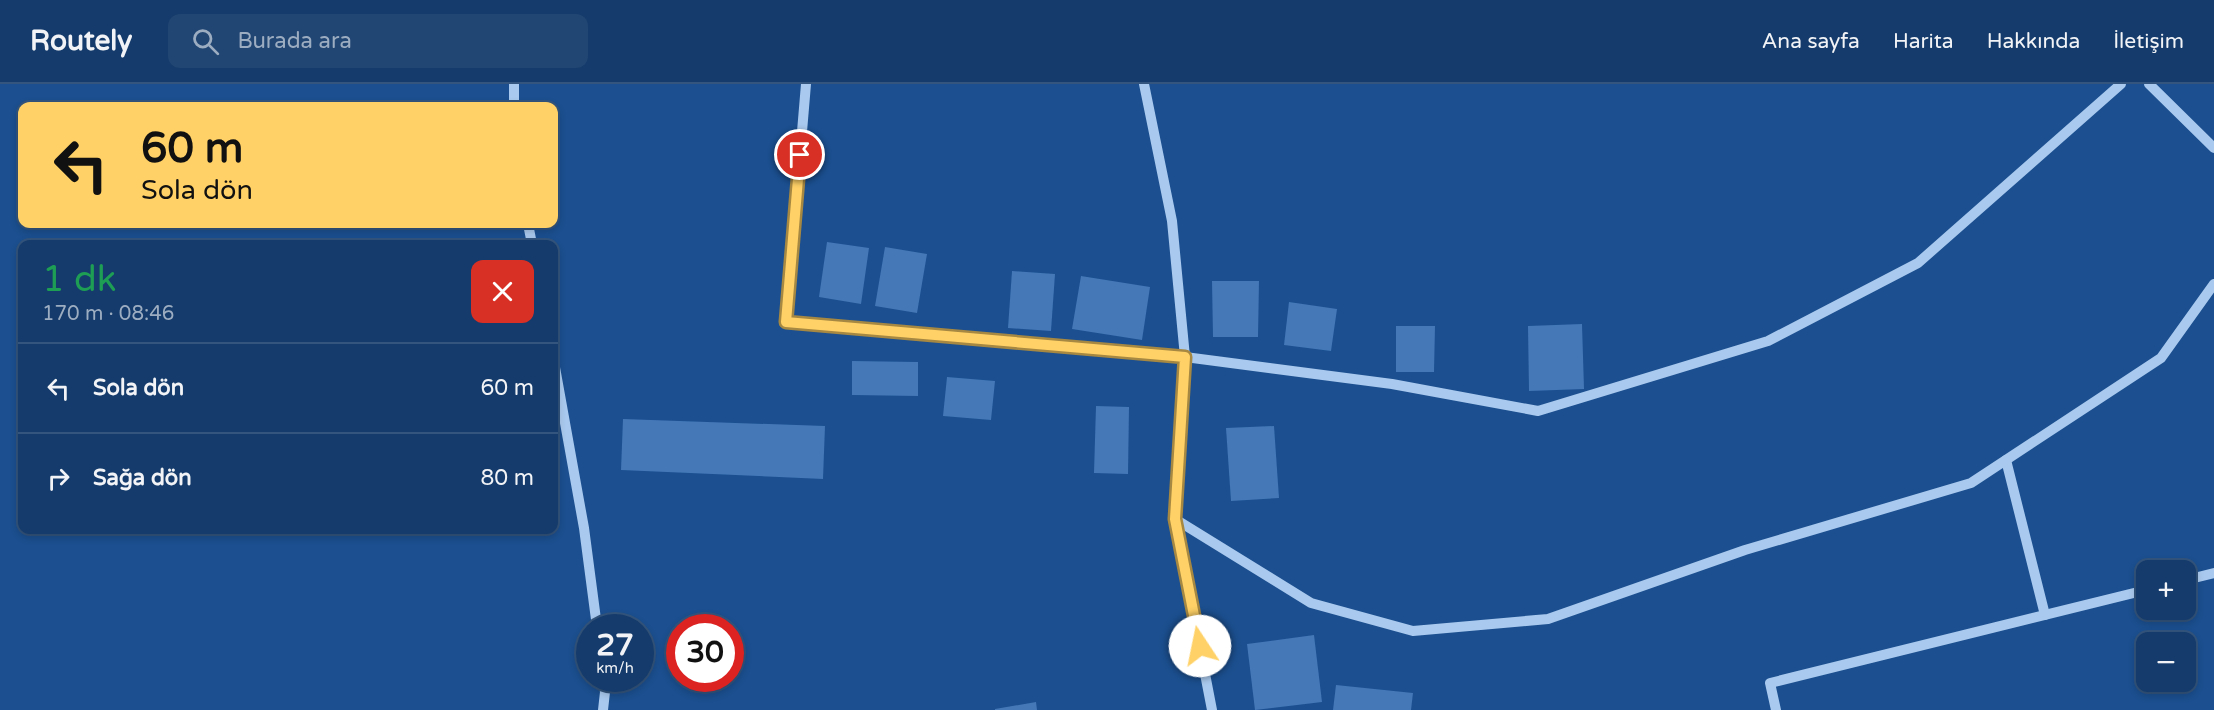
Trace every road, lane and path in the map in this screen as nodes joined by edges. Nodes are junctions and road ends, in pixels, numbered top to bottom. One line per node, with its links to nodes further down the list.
1 (514, 84): 6 (street)
2 (806, 84): 9 (street)
3 (1144, 84): 9 (street)
4 (2121, 84): 9 (street)
5 (2149, 84): 7 (street)
6 (514, 102)
7 (2214, 148)
8 (2214, 284): 11 (street)
9 (1185, 357): 12 (street)
10 (558, 384): 16 (street)
11 (2006, 460): 12 (street); 17 (street)
12 (1175, 519): 20 (street)
13 (2214, 573): 14 (street)
14 (2196, 578)
15 (2136, 592): 17 (street)
16 (595, 614)
17 (2045, 615): 21 (street)
18 (605, 692): 19 (street)
19 (603, 710)
20 (1212, 710)
21 (1776, 710)

